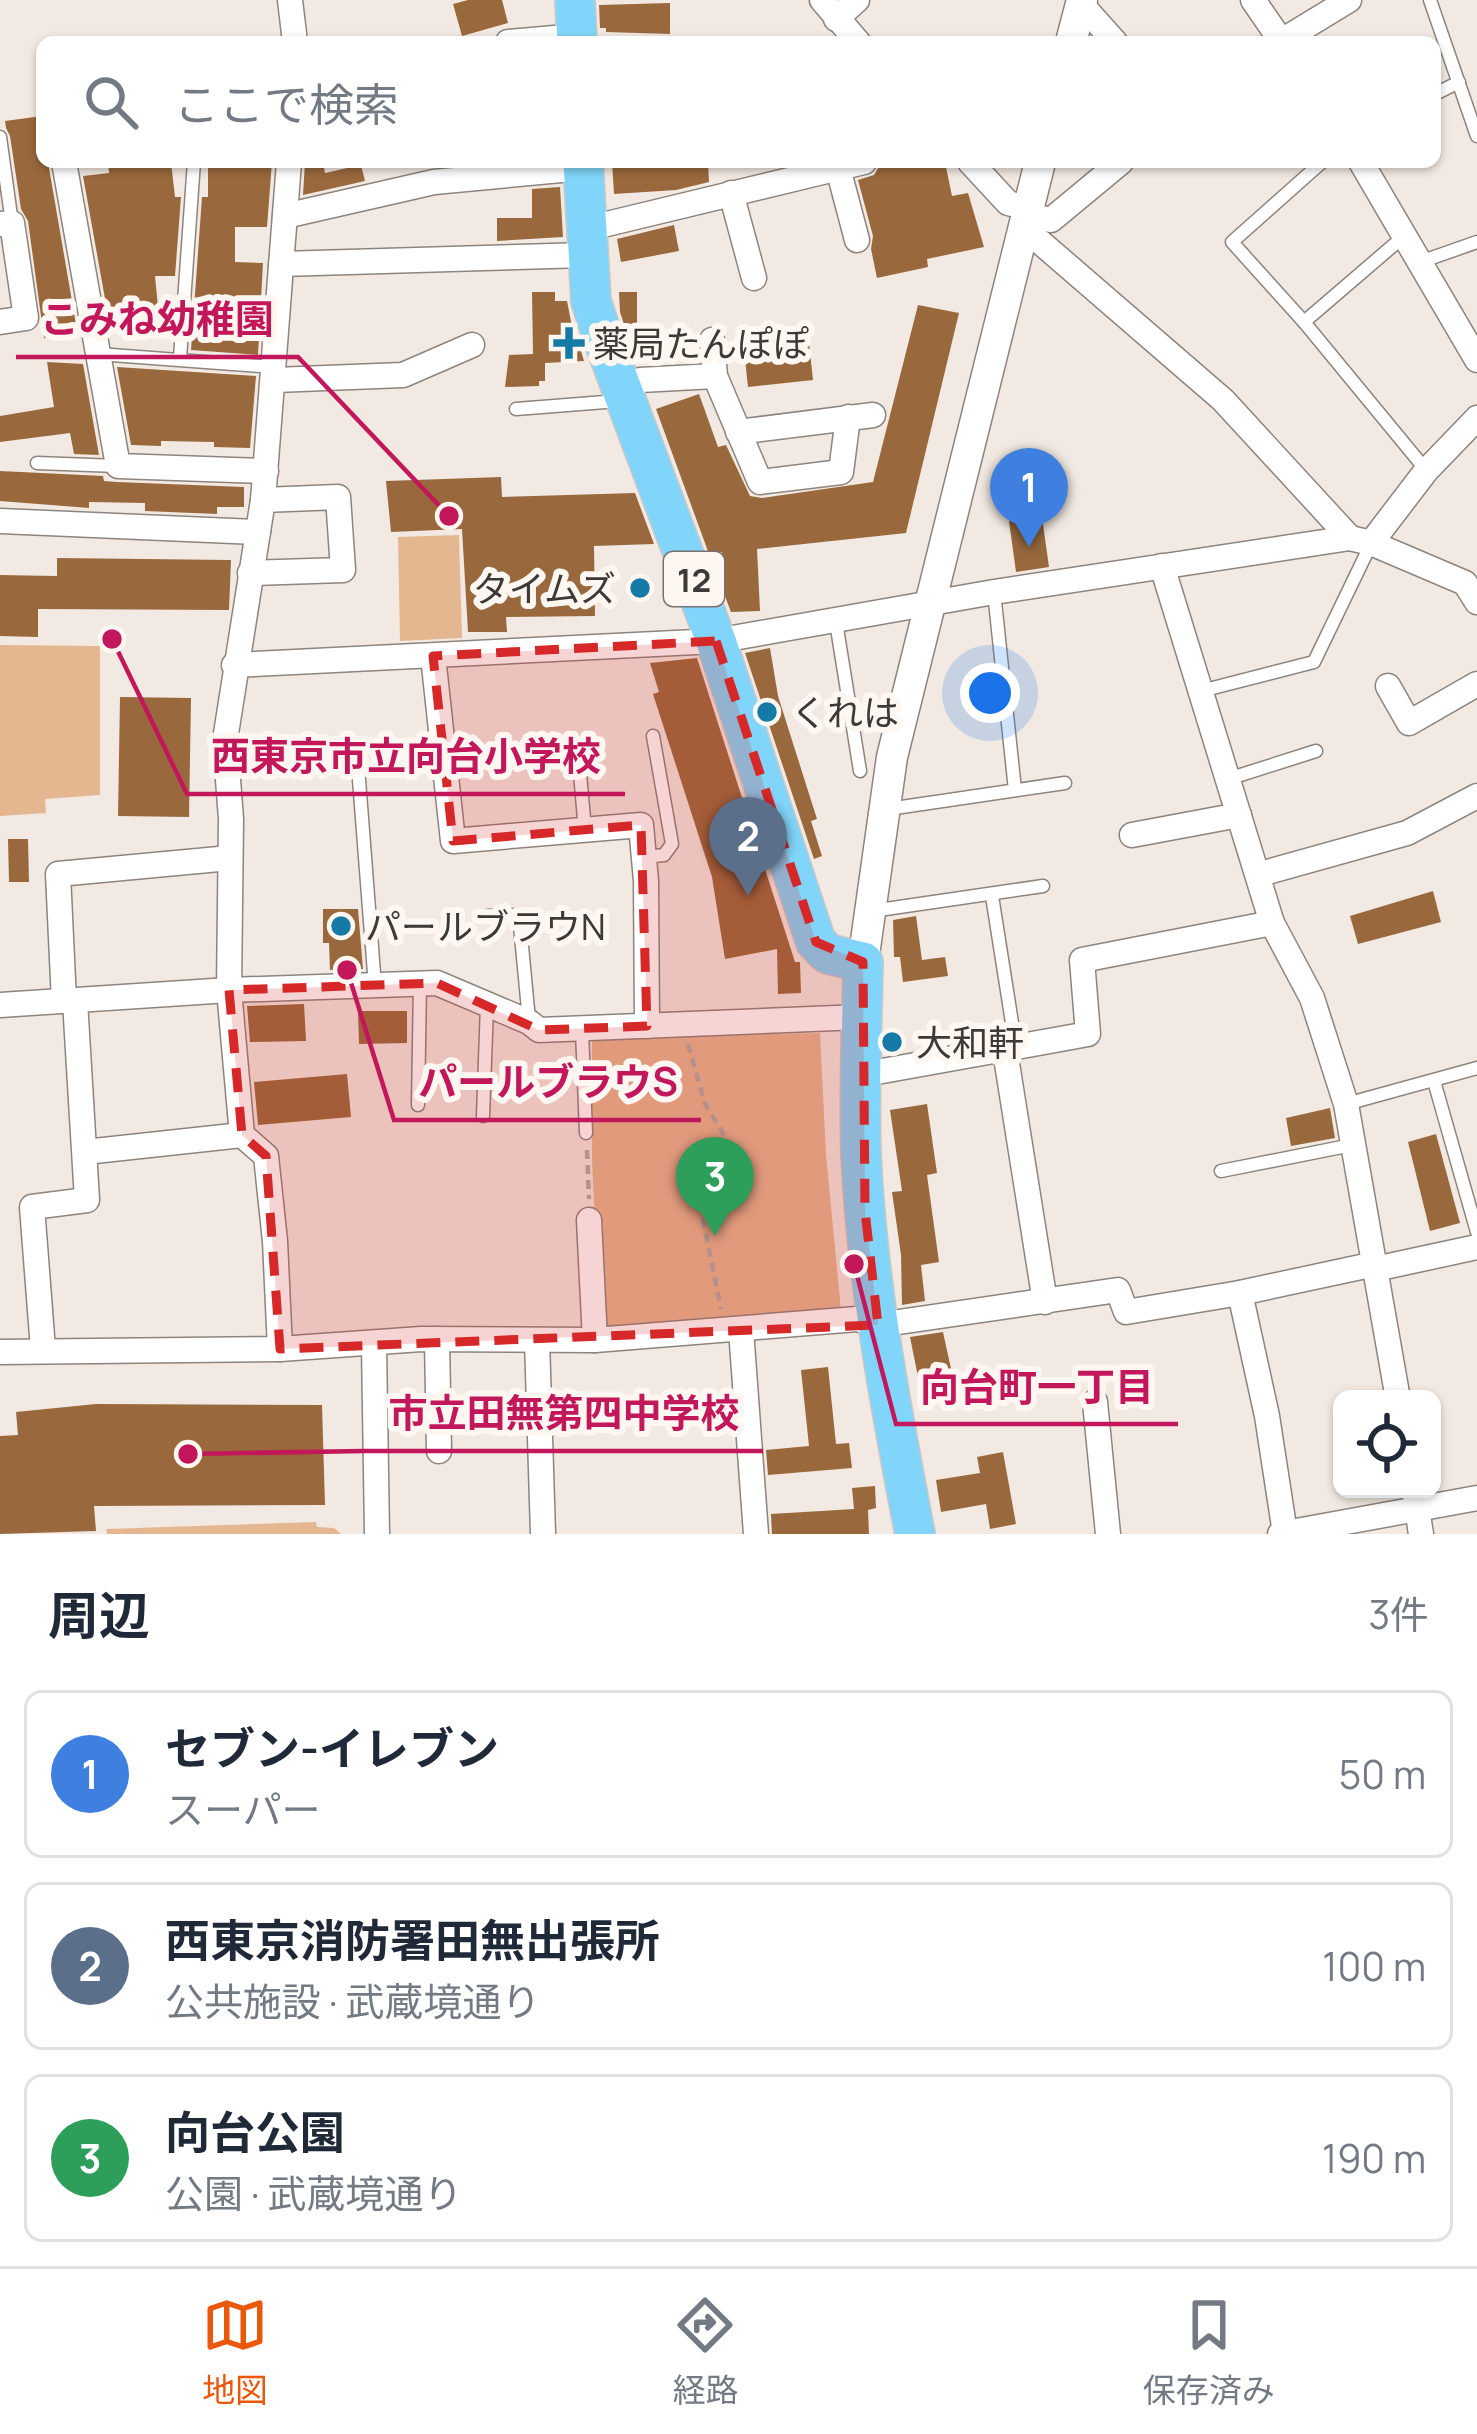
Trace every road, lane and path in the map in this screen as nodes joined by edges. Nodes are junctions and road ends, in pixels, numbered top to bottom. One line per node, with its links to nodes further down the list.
1 (290, 0): 9 (street)
2 (857, 0): 7 (street)
3 (1253, 0): 14 (street)
4 (1349, 0): 15 (street)
5 (1430, 0): 16 (lane)
6 (1081, 2): 12 (street); 13 (street)
7 (829, 9): 11 (street)
8 (576, 26): 10 (street)
9 (294, 36)
10 (534, 36)
11 (853, 36)
12 (1072, 36)
13 (1110, 36)
14 (1277, 36)
15 (1291, 36)
16 (1459, 82): 17 (lane); 18 (lane)
17 (1441, 91)
18 (1477, 136)
19 (0, 137): 33 (lane)
20 (65, 168): 46 (street)
21 (194, 168): 47 (lane)
22 (289, 168): 32 (street)
23 (557, 168): 32 (street)
24 (583, 168): 37 (main road, 12)
25 (838, 168): 31 (street); 36 (street)
26 (976, 168): 34 (street)
27 (1039, 168): 34 (street)
28 (1114, 168): 34 (street)
29 (1315, 168): 43 (lane)
30 (1364, 168): 35 (street)
31 (731, 193): 37 (street); 41 (street)
32 (285, 215): 40 (street)
33 (6, 224): 42 (street)
34 (1029, 225): 62 (street); 67 (street)
35 (1404, 236): 39 (street); 43 (lane)
36 (856, 240)
37 (586, 242): 40 (street); 51 (main road, 12)
38 (1477, 242): 39 (lane)
39 (1420, 262): 48 (street)
40 (281, 264): 49 (street)
41 (754, 278)
42 (0, 322)
43 (1304, 322): 58 (lane)
44 (712, 340): 50 (street)
45 (472, 345): 49 (street)
46 (97, 354): 47 (lane); 56 (street)
47 (180, 358): 49 (lane)
48 (1477, 360)
49 (275, 374): 57 (street)
50 (715, 376): 51 (street); 54 (street)
51 (625, 398): 52 (lane); 69 (main road, 12)
52 (516, 409)
53 (1477, 418): 58 (street)
54 (738, 432): 54 (street)
55 (37, 463): 56 (lane)
56 (118, 466): 57 (street)
57 (266, 471): 59 (street)
58 (1426, 471): 62 (street)
59 (263, 500): 61 (street); 64 (street)
60 (0, 521): 61 (street)
61 (258, 532): 64 (street)
62 (1361, 540): 63 (street); 65 (street); 74 (lane)
63 (1162, 566): 66 (street); 74 (street)
64 (250, 574): 71 (street)
65 (1473, 586)
66 (994, 592): 67 (street); 82 (lane)
67 (929, 604): 68 (street); 84 (street)
68 (836, 622): 69 (street); 79 (lane)
69 (716, 641): 70 (street); 96 (main road, 12)
70 (433, 656): 71 (street); 86 (street)
71 (234, 664): 89 (street)
72 (1477, 684): 73 (street)
73 (1388, 686)
74 (1202, 691): 80 (street)
75 (653, 736): 88 (lane)
76 (578, 751): 86 (lane)
77 (1316, 751): 80 (lane)
78 (357, 754): 98 (lane)
79 (860, 771)
80 (1228, 779): 85 (street)
81 (1065, 783): 82 (lane)
82 (1015, 790): 84 (lane)
83 (1477, 796): 90 (street)
84 (882, 810): 93 (street)
85 (1239, 815): 87 (street); 90 (street)
86 (585, 830): 88 (street)
87 (1132, 835)
88 (644, 857): 106 (street)
89 (230, 858): 99 (street); 100 (street)
90 (1259, 874): 95 (street)
91 (1043, 886): 92 (lane)
92 (992, 896): 93 (lane); 108 (lane)
93 (868, 911): 96 (street)
94 (488, 916): 104 (lane)
95 (1272, 923): 108 (street); 112 (street)
96 (863, 962): 103 (main road)
97 (420, 983): 98 (street); 102 (street); 113 (lane)
98 (375, 986): 99 (street)
99 (229, 990): 100 (street); 116 (street)
100 (69, 1001): 101 (street); 118 (street)
101 (0, 1005)
102 (487, 1005): 104 (street); 114 (lane)
103 (861, 1017): 105 (street); 110 (main road)
104 (530, 1022): 107 (street)
105 (684, 1024): 106 (street); 127 (path)
106 (647, 1026): 107 (street)
107 (582, 1030): 115 (lane)
108 (1011, 1050): 110 (street); 125 (street)
109 (1477, 1068): 111 (lane)
110 (860, 1075): 126 (main road)
111 (1434, 1081): 112 (lane); 121 (lane)
112 (1346, 1104): 117 (street)
113 (418, 1105)
114 (483, 1116)
115 (586, 1132): 120 (path)
116 (242, 1135): 118 (street); 133 (street)
117 (1354, 1145): 119 (lane); 123 (street)
118 (85, 1153): 132 (street)
119 (1221, 1171)
120 (590, 1220): 130 (street)
121 (1477, 1232)
122 (1477, 1246): 123 (street)
123 (1375, 1267): 124 (street); 135 (street)
124 (1240, 1293): 125 (street); 140 (street)
125 (1046, 1302): 126 (street)
126 (878, 1325): 127 (street); 144 (main road)
127 (735, 1330): 130 (street); 143 (street)
128 (437, 1339): 129 (street); 131 (street); 137 (street)
129 (537, 1340): 130 (street); 142 (street)
130 (595, 1340)
131 (374, 1345): 133 (street); 141 (street)
132 (43, 1349): 133 (street); 134 (street)
133 (280, 1349)
134 (0, 1352)
135 (1396, 1390)
136 (1095, 1402): 145 (street)
137 (439, 1451)
138 (1477, 1498): 139 (street)
139 (1418, 1510): 140 (street)
140 (1288, 1533)
141 (377, 1534)
142 (543, 1534)
143 (756, 1534)
144 (915, 1534)
145 (1108, 1534)

